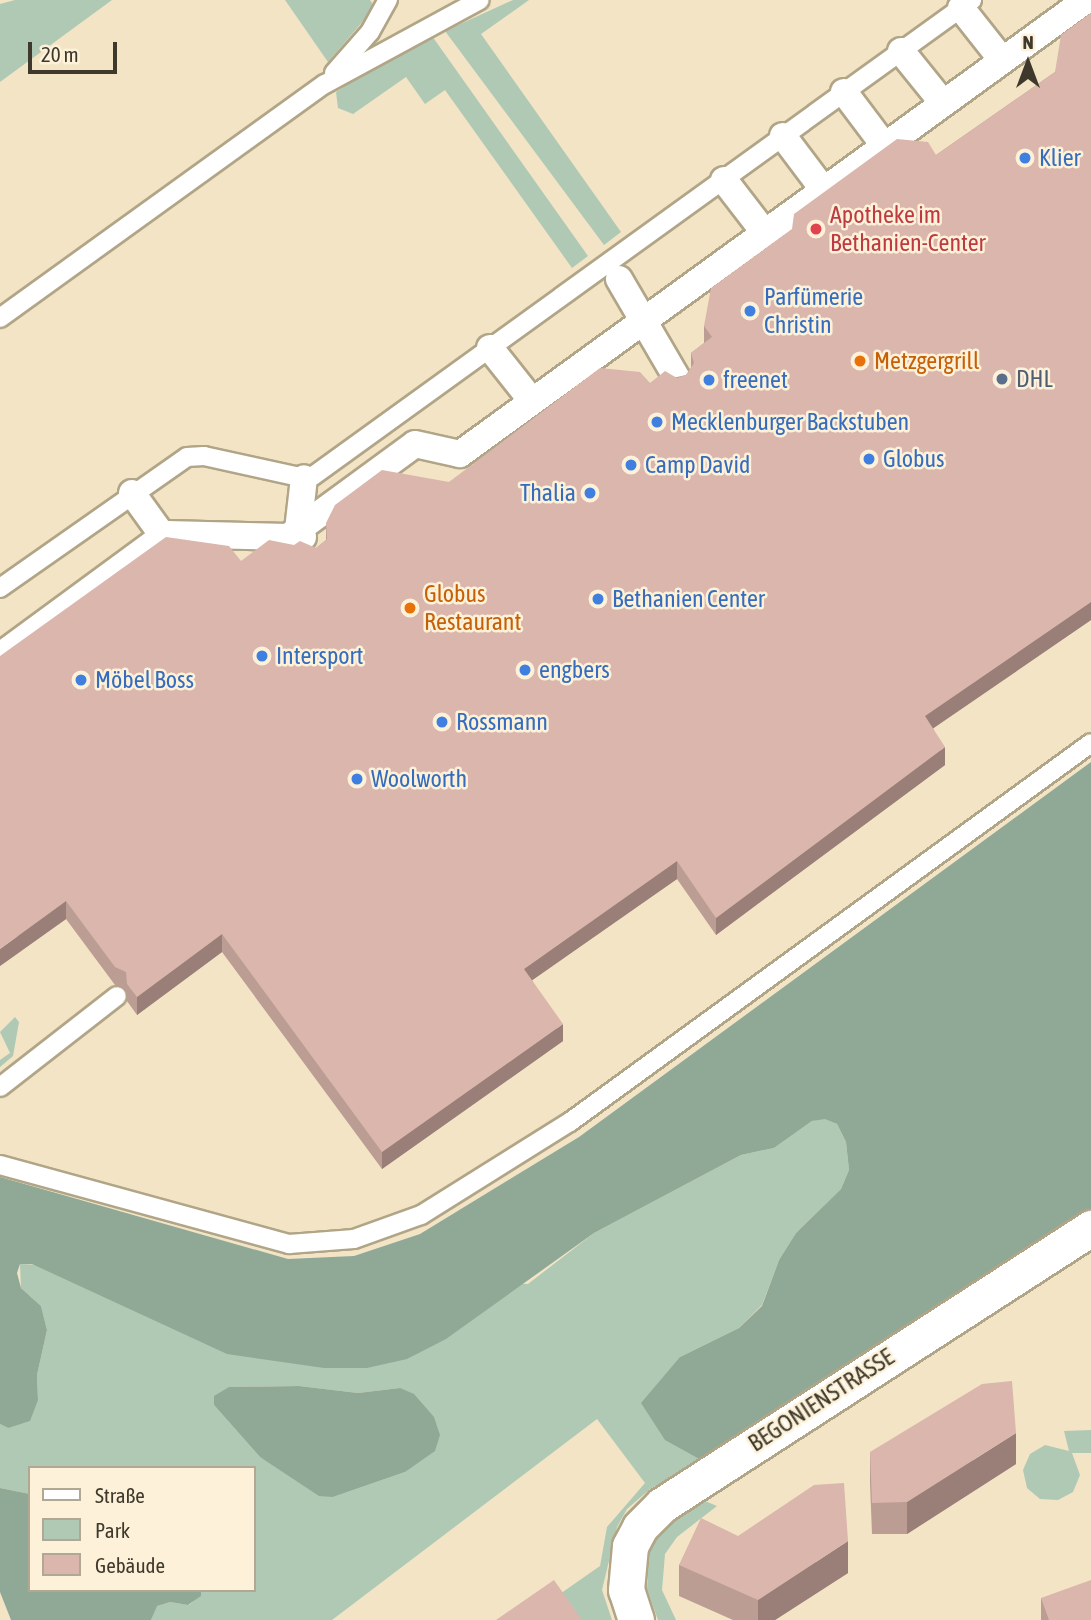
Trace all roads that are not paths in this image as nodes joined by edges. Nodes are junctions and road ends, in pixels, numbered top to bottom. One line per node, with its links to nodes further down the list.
1 (388, 0): 8 (lane)
2 (446, 0): 3 (lane)
3 (479, 1): 8 (lane)
4 (1088, 1): 7 (street)
5 (966, 4): 6 (lane); 7 (street)
6 (901, 51): 9 (lane); 10 (street)
7 (1002, 60): 10 (street)
8 (325, 83): 17 (lane)
9 (844, 92): 11 (lane); 12 (street)
10 (943, 103): 12 (street)
11 (783, 136): 13 (lane); 14 (street)
12 (884, 145): 14 (street)
13 (724, 180): 15 (street); 19 (lane)
14 (823, 189): 15 (street)
15 (764, 232): 18 (street)
16 (619, 279): 18 (street)
17 (0, 318)
18 (643, 321): 20 (street); 21 (street)
19 (490, 348): 21 (street); 22 (lane)
20 (678, 380)
21 (532, 401): 25 (street)
22 (304, 478): 23 (lane); 25 (street)
23 (132, 493): 24 (street); 26 (lane)
24 (163, 536): 25 (street); 27 (street)
25 (305, 540)
26 (0, 588)
27 (0, 656)
28 (1091, 743): 31 (lane)
29 (117, 996): 30 (lane)
30 (0, 1087)
31 (0, 1165)
32 (1091, 1228): 33 (street, BEGONIENSTRASSE)
33 (636, 1620)

